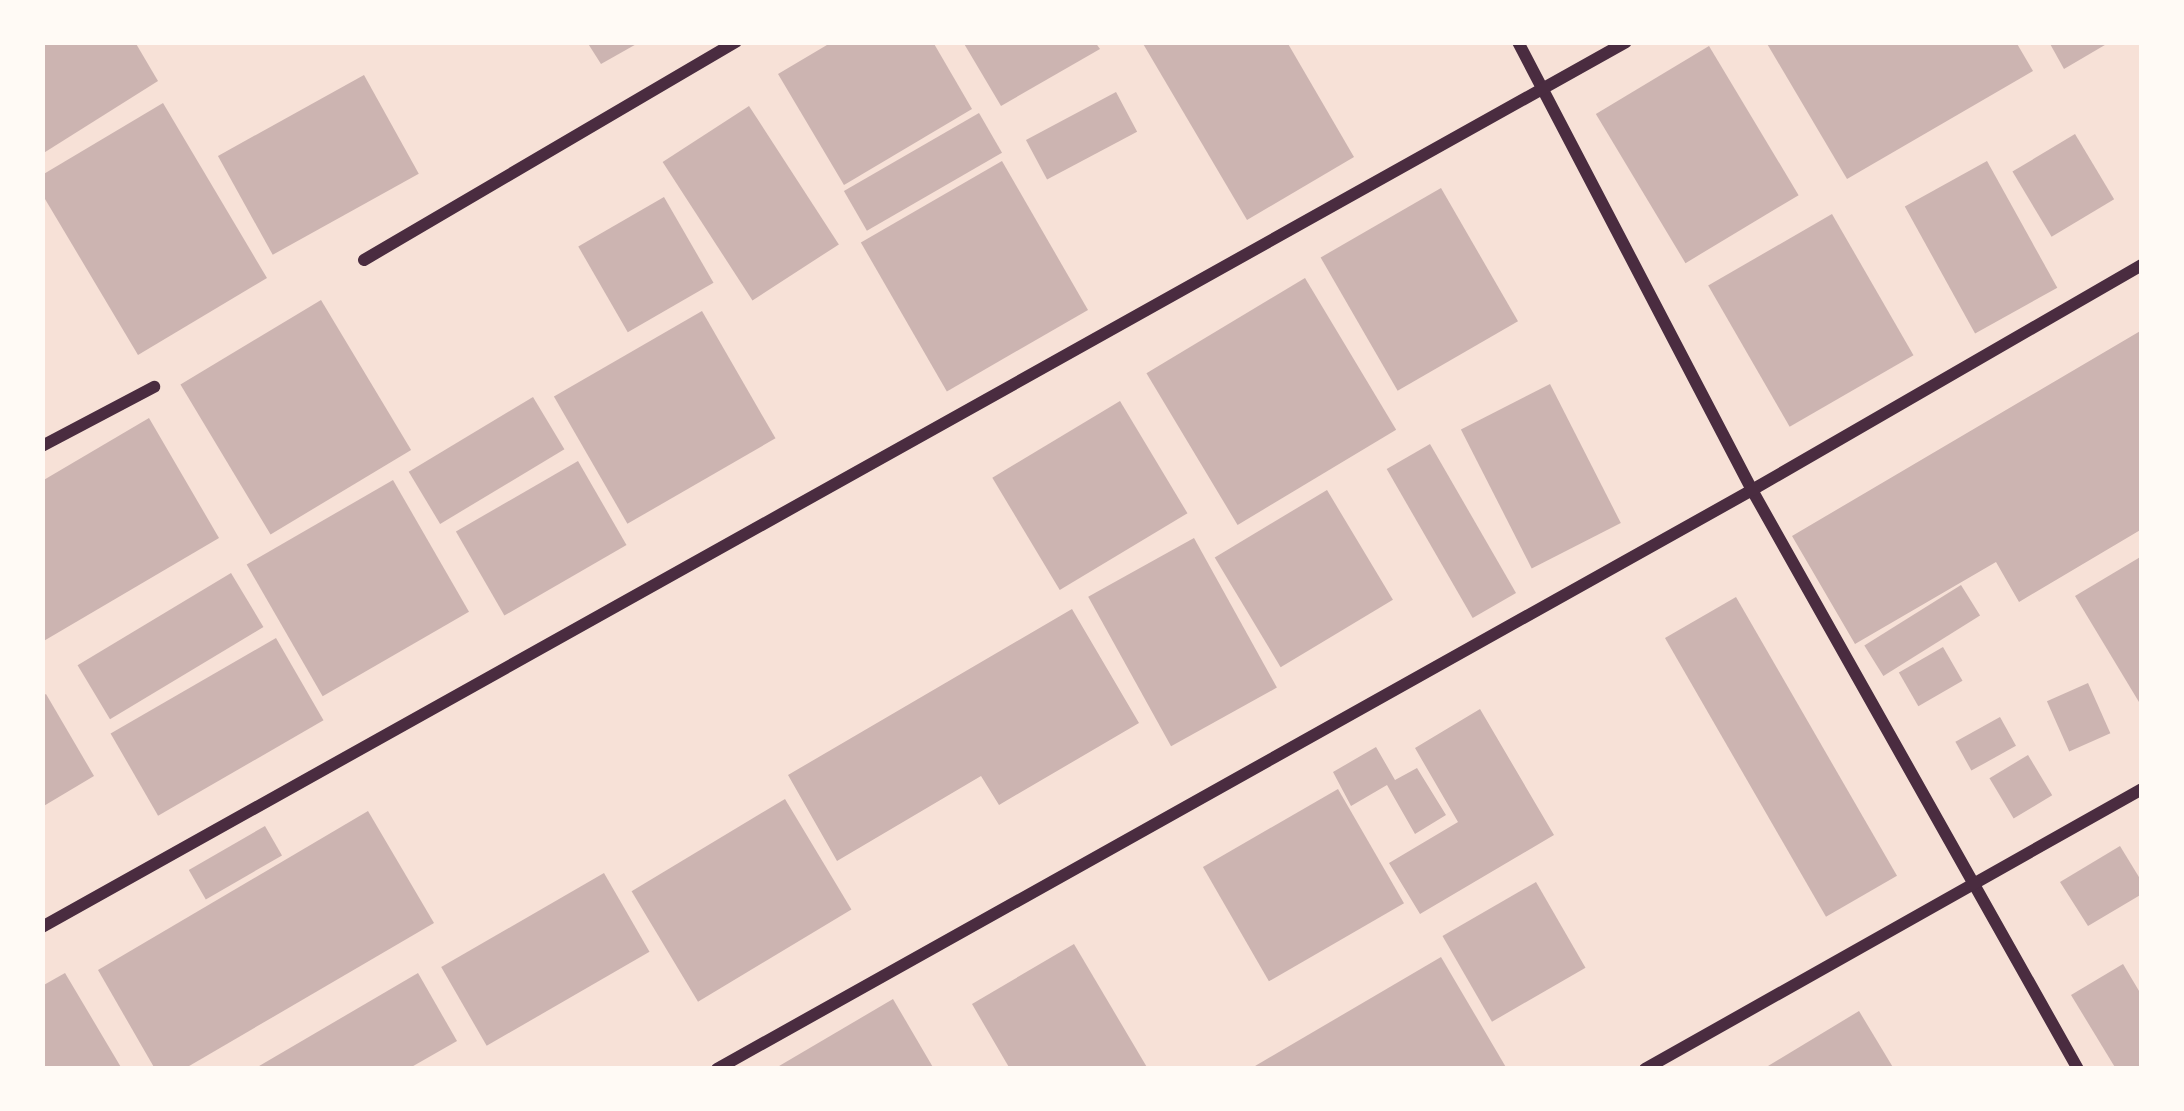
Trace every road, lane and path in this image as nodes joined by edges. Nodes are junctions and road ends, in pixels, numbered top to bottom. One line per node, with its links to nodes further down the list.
1 (736, 42): 5 (street)
2 (1518, 42): 4 (street)
3 (1626, 42): 4 (street)
4 (1542, 88): 9 (street); 12 (street)
5 (364, 260)
6 (2142, 265): 9 (street)
7 (154, 387): 8 (street)
8 (42, 446)
9 (1752, 490): 11 (street); 13 (street)
10 (2142, 789): 11 (street)
11 (1978, 884): 14 (street); 15 (street)
12 (42, 927)
13 (717, 1069)
14 (1645, 1069)
15 (2078, 1069)

